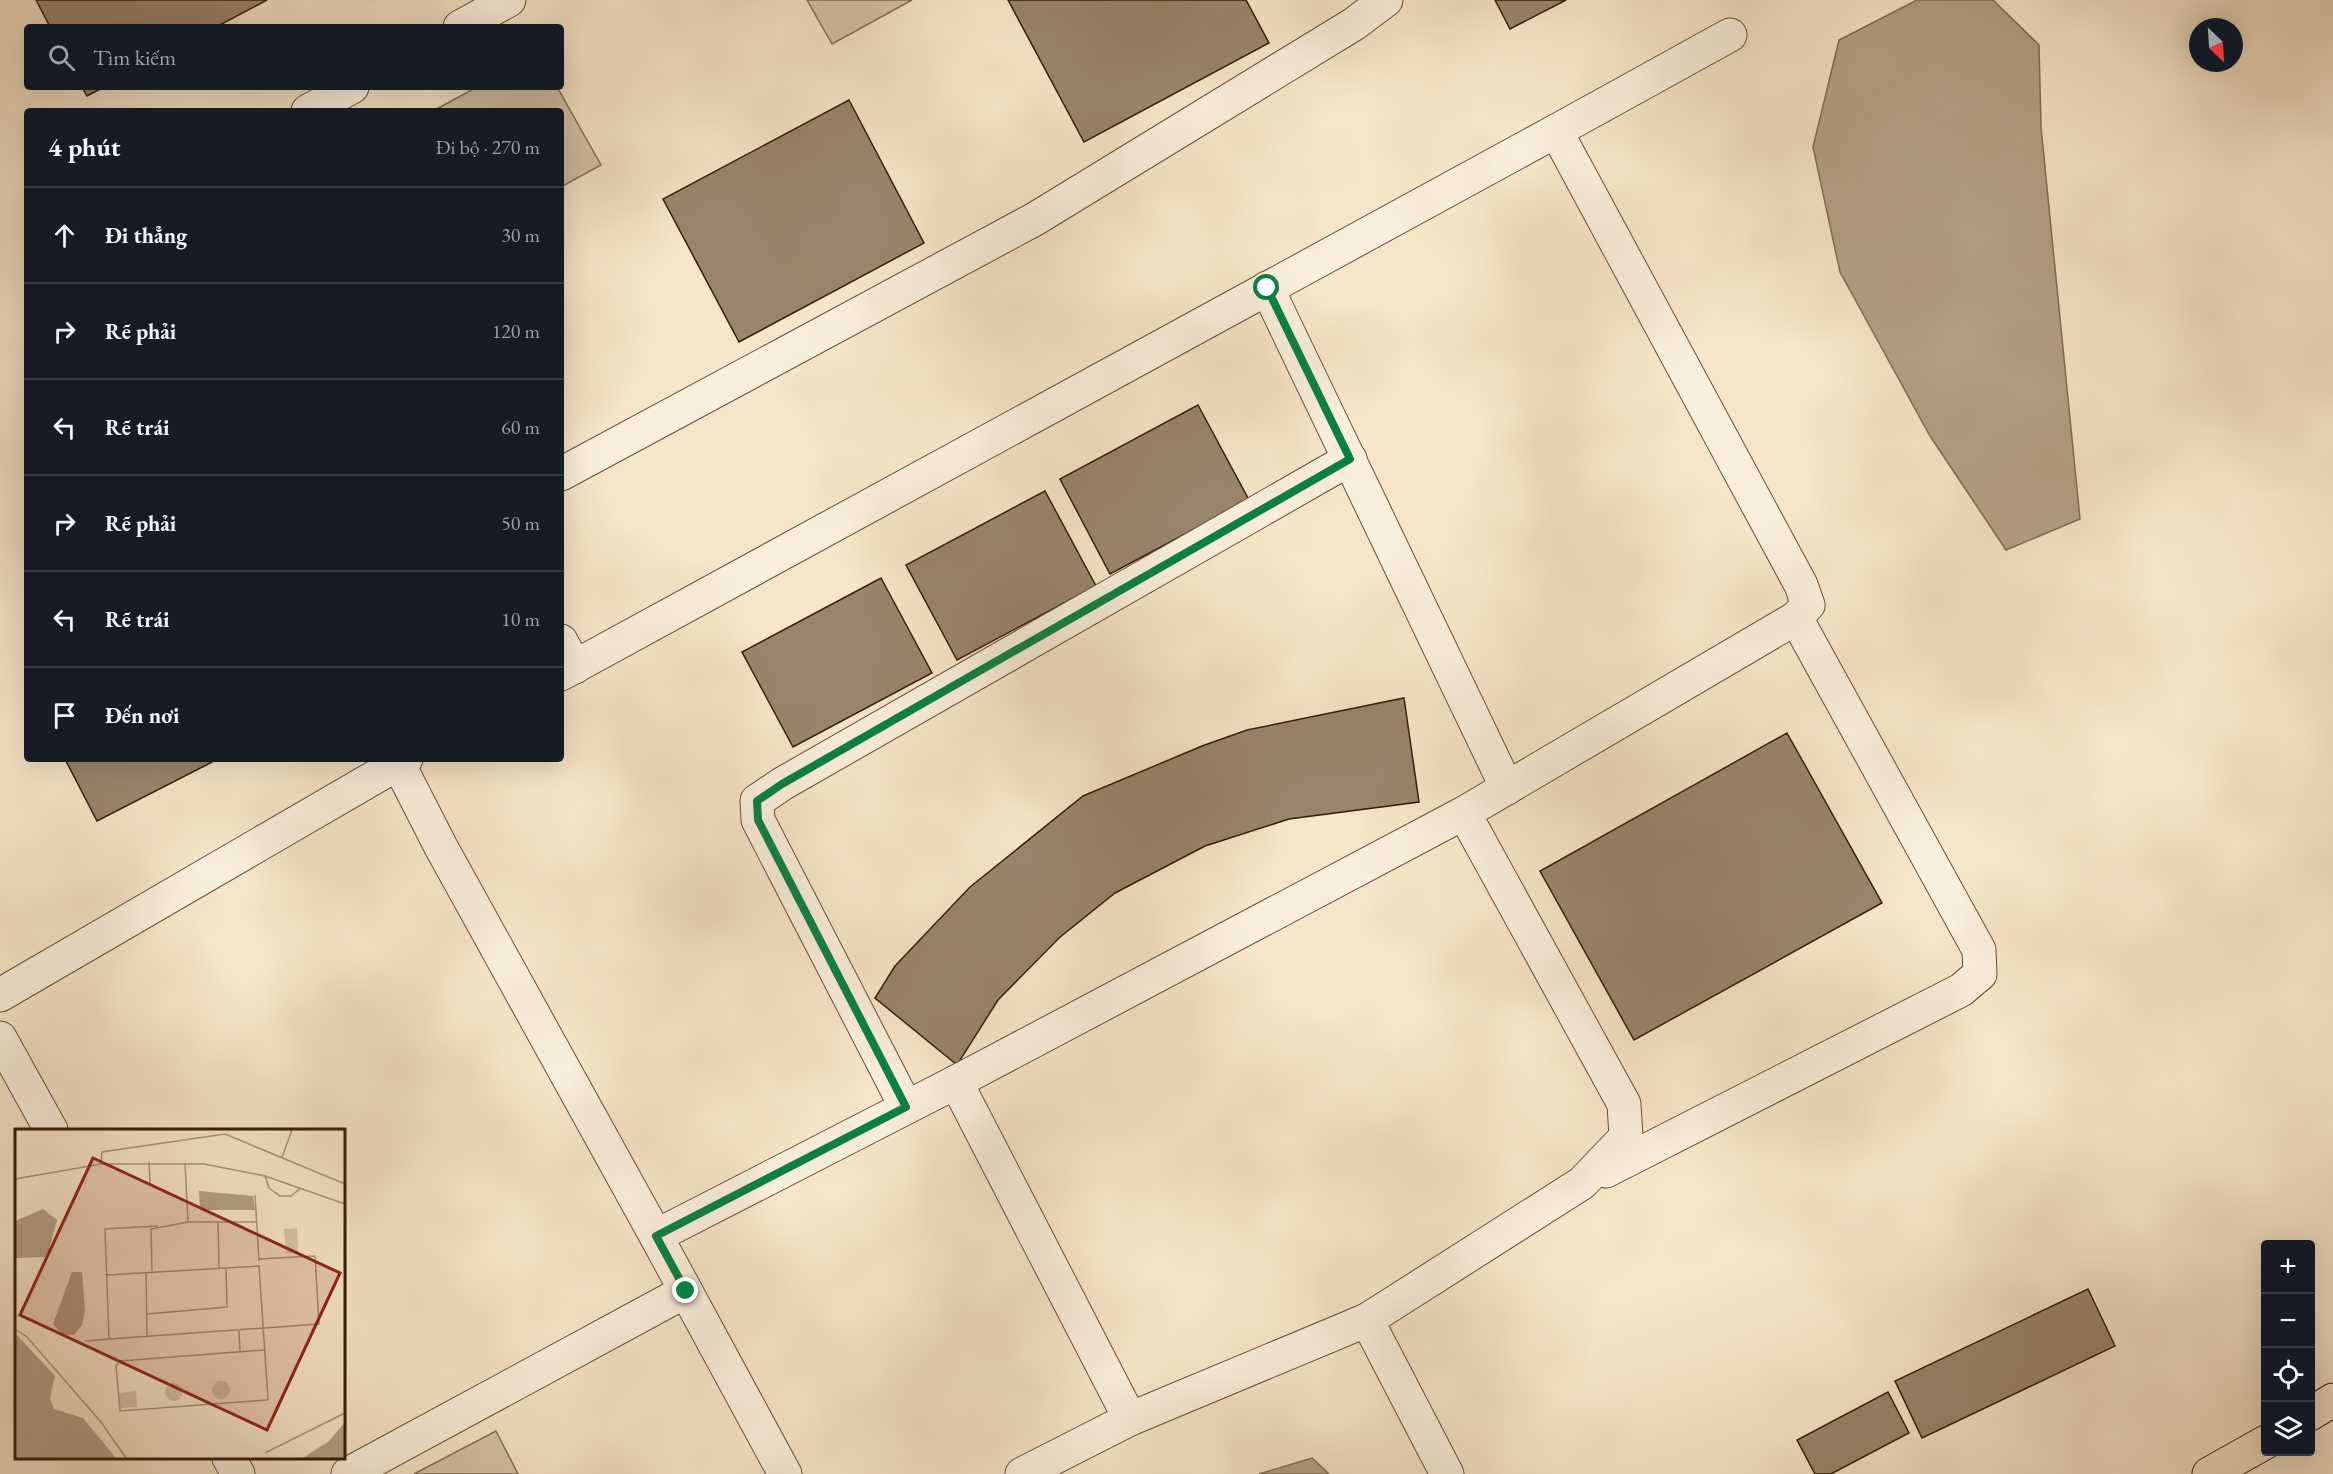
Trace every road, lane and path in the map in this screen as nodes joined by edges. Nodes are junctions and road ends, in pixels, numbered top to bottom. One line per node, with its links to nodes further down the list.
1 (509, 0): 3 (street)
2 (1386, 0): 10 (street)
3 (465, 24)
4 (1731, 35): 7 (street)
5 (346, 90): 6 (street)
6 (314, 108)
7 (1556, 131): 8 (street); 11 (street)
8 (1267, 288): 9 (street); 12 (street)
9 (1350, 459): 15 (street); 20 (street)
10 (564, 472)
11 (1796, 618): 15 (street); 22 (street)
12 (566, 660)
13 (397, 762): 17 (street)
14 (401, 762): 23 (street)
15 (1507, 788): 16 (street)
16 (1464, 813): 19 (street); 22 (street)
17 (0, 995)
18 (0, 1038): 21 (street)
19 (956, 1082): 20 (street); 28 (street)
20 (906, 1107): 23 (street)
21 (50, 1129)
22 (1582, 1183): 25 (street)
23 (656, 1236): 24 (street)
24 (686, 1291): 32 (street); 33 (street)
25 (1367, 1320): 28 (street); 35 (street)
26 (2333, 1400): 27 (highway)
27 (2315, 1411)
28 (1130, 1419): 34 (street)
29 (2256, 1457): 36 (highway)
30 (230, 1459): 31 (street)
31 (238, 1474)
32 (348, 1474)
33 (785, 1474)
34 (1022, 1474)
35 (1447, 1474)
36 (2209, 1474)

